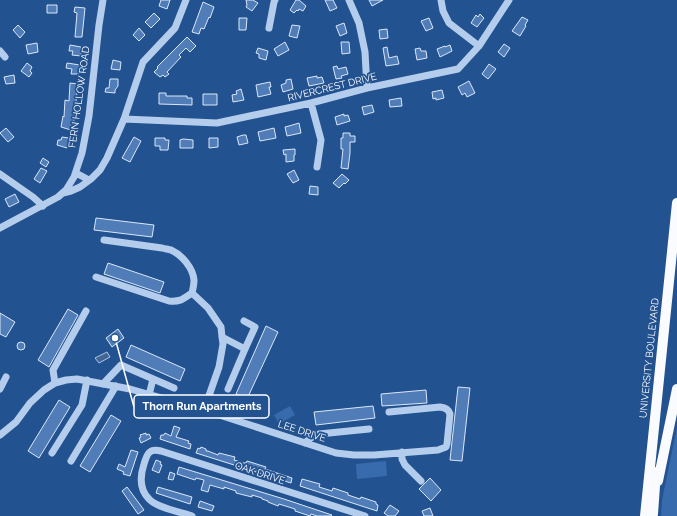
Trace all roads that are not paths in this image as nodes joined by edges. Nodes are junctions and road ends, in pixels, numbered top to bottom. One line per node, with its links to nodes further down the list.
1 (103, 0): 15 (street, FERN HOLLOW ROAD)
2 (186, 0): 13 (street)
3 (275, 0): 7 (street)
4 (349, 0): 11 (street)
5 (441, 0): 8 (street)
6 (509, 0): 8 (street, RIVERCREST DRIVE)
7 (269, 28)
8 (479, 46): 11 (street, RIVERCREST DRIVE)
9 (0, 51): 10 (street)
10 (5, 57)
11 (367, 88): 12 (street, RIVERCREST DRIVE)
12 (311, 103): 13 (street, RIVERCREST DRIVE); 14 (street)
13 (124, 119): 17 (street)
14 (317, 167)
15 (76, 173): 17 (street); 18 (street, FERN HOLLOW ROAD)
16 (0, 174): 20 (street)
17 (90, 180): 18 (street)
18 (63, 193): 20 (street, FERN HOLLOW ROAD)
19 (677, 203): 50 (main road, UNIVERSITY BOULEVARD)
20 (43, 206): 21 (street, FERN HOLLOW ROAD)
21 (0, 228)
22 (104, 240): 25 (street)
23 (677, 261): 50 (main road)
24 (96, 277): 25 (street)
25 (192, 293): 28 (street)
26 (86, 311): 33 (street)
27 (244, 321): 29 (street)
28 (222, 337): 29 (street); 41 (street)
29 (245, 349): 38 (street)
30 (6, 377): 37 (street)
31 (153, 379): 34 (street); 36 (street); 40 (street)
32 (87, 380): 33 (street, LEE DRIVE); 34 (street, LEE DRIVE); 47 (street)
33 (56, 383): 44 (street, LEE DRIVE)
34 (103, 384): 35 (street, LEE DRIVE)
35 (116, 386): 40 (street, LEE DRIVE); 48 (street)
36 (174, 388)
37 (0, 389)
38 (228, 389)
39 (677, 389): 50 (main road)
40 (149, 395): 41 (street, LEE DRIVE)
41 (204, 410): 45 (street, LEE DRIVE)
42 (389, 412): 46 (street, LEE DRIVE)
43 (369, 429): 45 (street)
44 (0, 435)
45 (305, 443): 46 (street, LEE DRIVE)
46 (402, 452): 49 (street)
47 (52, 453)
48 (71, 461)
49 (421, 481)
50 (650, 515)
51 (192, 516): 52 (street, OAK DRIVE)
52 (365, 516)

